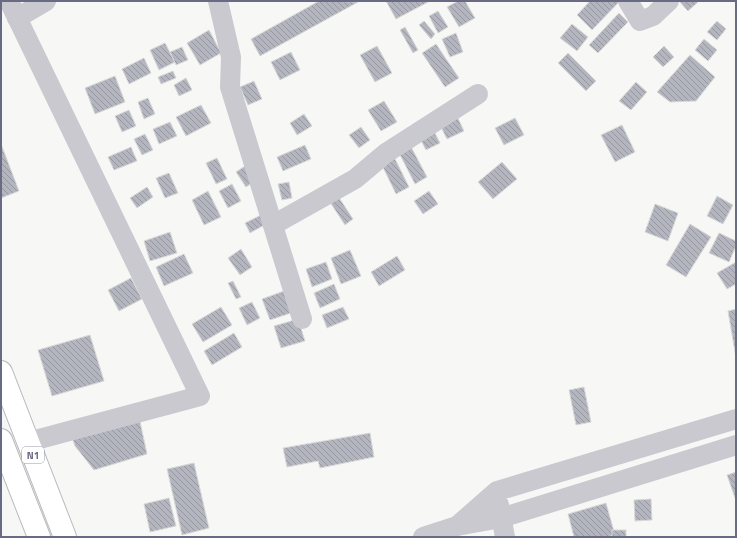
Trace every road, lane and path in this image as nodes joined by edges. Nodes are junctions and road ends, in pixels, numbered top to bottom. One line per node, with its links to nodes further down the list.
1 (46, 1): 5 (street)
2 (218, 1): 7 (street)
3 (628, 1): 4 (street)
4 (669, 1)
5 (13, 9): 12 (street)
6 (478, 94): 7 (street)
7 (273, 225): 8 (street)
8 (302, 319)
9 (1, 372): 12 (highway, N1)
10 (736, 419): 14 (street)
11 (1, 440): 17 (highway, N1)
12 (28, 442): 18 (highway, N1)
13 (736, 445): 15 (street)
14 (497, 492): 15 (street); 16 (street)
15 (501, 518): 16 (street); 20 (street)
16 (457, 526): 19 (street)
17 (39, 537)
18 (65, 537)
19 (423, 537)
20 (505, 537)

